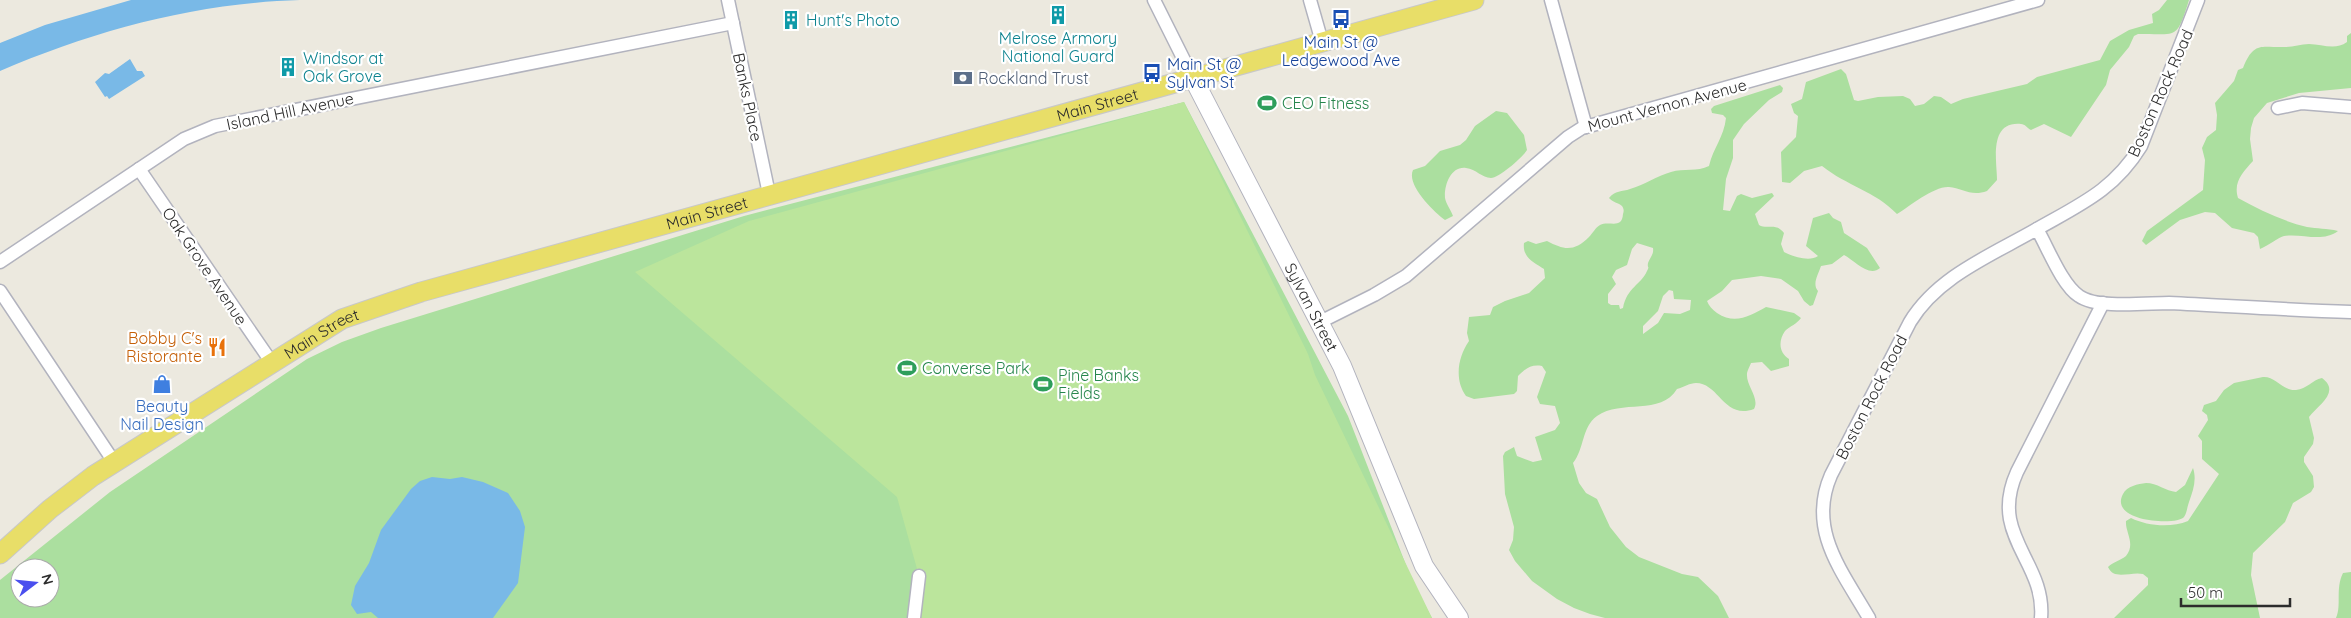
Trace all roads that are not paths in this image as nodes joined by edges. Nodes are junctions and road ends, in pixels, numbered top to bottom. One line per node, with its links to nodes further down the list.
1 (728, 0): 8 (street, Banks Place)
2 (1154, 0): 10 (street, Sylvan Street)
3 (1310, 0): 9 (street)
4 (1474, 0): 9 (main road, Main Street)
5 (1551, 0): 13 (street)
6 (2038, 0): 13 (street, Mount Vernon Avenue)
7 (2198, 0): 16 (street, Boston Rock Road)
8 (733, 23): 14 (street, Island Hill Avenue); 15 (street, Banks Place)
9 (1322, 42): 10 (main road, Main Street)
10 (1193, 78): 15 (main road, Main Street); 21 (street, Sylvan Street)
11 (2351, 107): 12 (street)
12 (2278, 108)
13 (1586, 126): 21 (street, Mount Vernon Avenue)
14 (139, 169): 17 (street, Island Hill Avenue); 22 (street, Oak Grove Avenue)
15 (769, 194): 22 (main road, Main Street)
16 (2037, 229): 19 (street); 28 (street, Boston Rock Road)
17 (0, 262)
18 (0, 291): 23 (street)
19 (2104, 303): 20 (street); 29 (street)
20 (2351, 312)
21 (1320, 322): 27 (street, Sylvan Street)
22 (272, 363): 23 (main road, Main Street)
23 (114, 462): 24 (main road, Main Street)
24 (0, 554)
25 (919, 576): 26 (street)
26 (914, 618)
27 (1459, 618)
28 (1869, 618)
29 (2041, 618)

